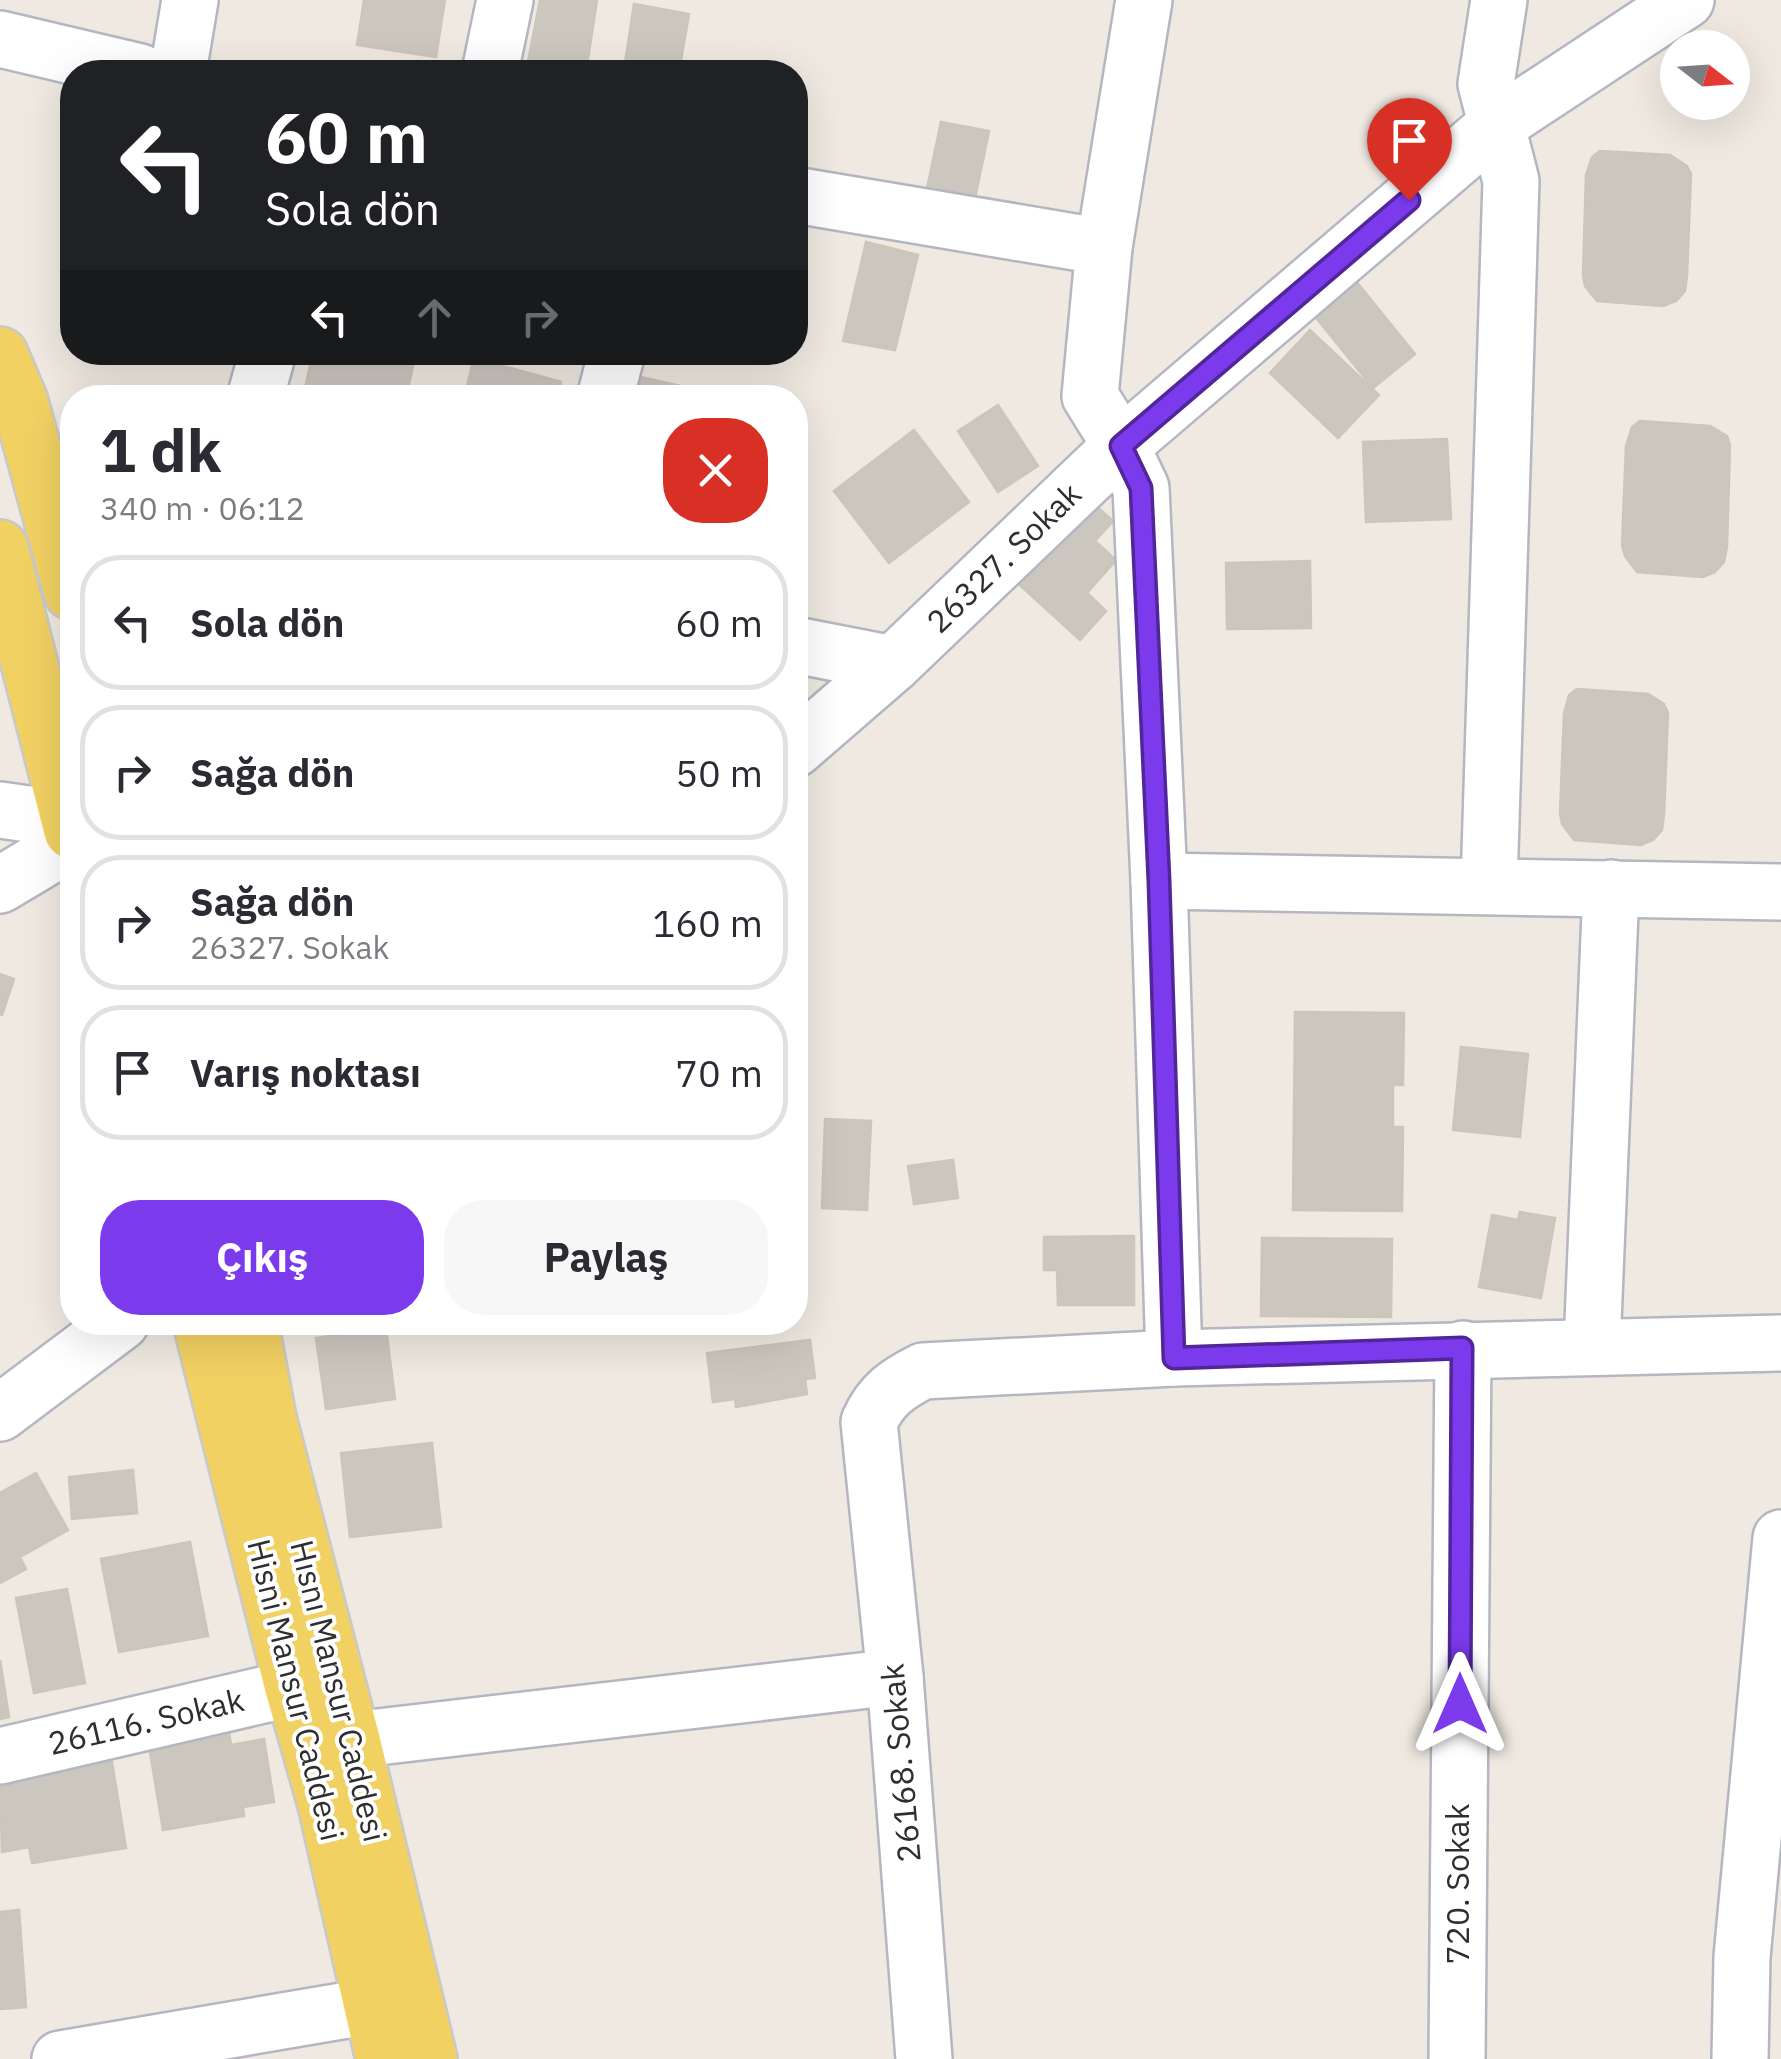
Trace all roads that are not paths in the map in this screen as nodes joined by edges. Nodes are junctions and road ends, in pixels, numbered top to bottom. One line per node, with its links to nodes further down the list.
1 (190, 0): 8 (street)
2 (505, 0): 9 (street)
3 (1144, 0): 12 (street)
4 (1499, 0): 10 (street)
5 (1686, 0): 10 (street, 26327. Sokak)
6 (0, 39): 7 (street)
7 (89, 60)
8 (180, 60)
9 (492, 60)
10 (1495, 126): 14 (street, 26327. Sokak); 26 (street)
11 (808, 197): 12 (street)
12 (1104, 247): 14 (street)
13 (0, 355): 15 (main road)
14 (1121, 446): 18 (street, 26327. Sokak); 24 (street)
15 (60, 504)
16 (0, 548): 20 (main road)
17 (808, 648): 18 (street)
18 (893, 664): 19 (street, 26327. Sokak)
19 (808, 738)
20 (60, 784)
21 (0, 810): 22 (street)
22 (60, 828)
23 (60, 840): 25 (street)
24 (1159, 881): 26 (street); 35 (street)
25 (0, 885)
26 (1489, 885): 27 (street)
27 (1610, 888): 28 (street); 33 (street)
28 (1781, 892)
29 (104, 1335): 36 (street)
30 (204, 1335): 39 (main road, Hisni Mansur Caddesi)
31 (252, 1335): 40 (main road, Hısnı Mansur Caddesi)
32 (1781, 1343): 33 (street)
33 (1592, 1346): 34 (street)
34 (1462, 1348): 35 (street); 47 (street, 720. Sokak)
35 (1174, 1358): 38 (street, 26168. Sokak)
36 (0, 1413)
37 (1781, 1538): 48 (street)
38 (895, 1677): 40 (street); 46 (street, 26168. Sokak)
39 (293, 1688): 41 (street, 26116. Sokak); 42 (main road, Hisni Mansur Caddesi)
40 (352, 1740): 45 (main road, Hısnı Mansur Caddesi)
41 (0, 1756)
42 (371, 2006): 43 (street); 44 (main road, Hisni Mansur Caddesi)
43 (60, 2059)
44 (384, 2059)
45 (429, 2059)
46 (924, 2059)
47 (1457, 2059)
48 (1740, 2059)

